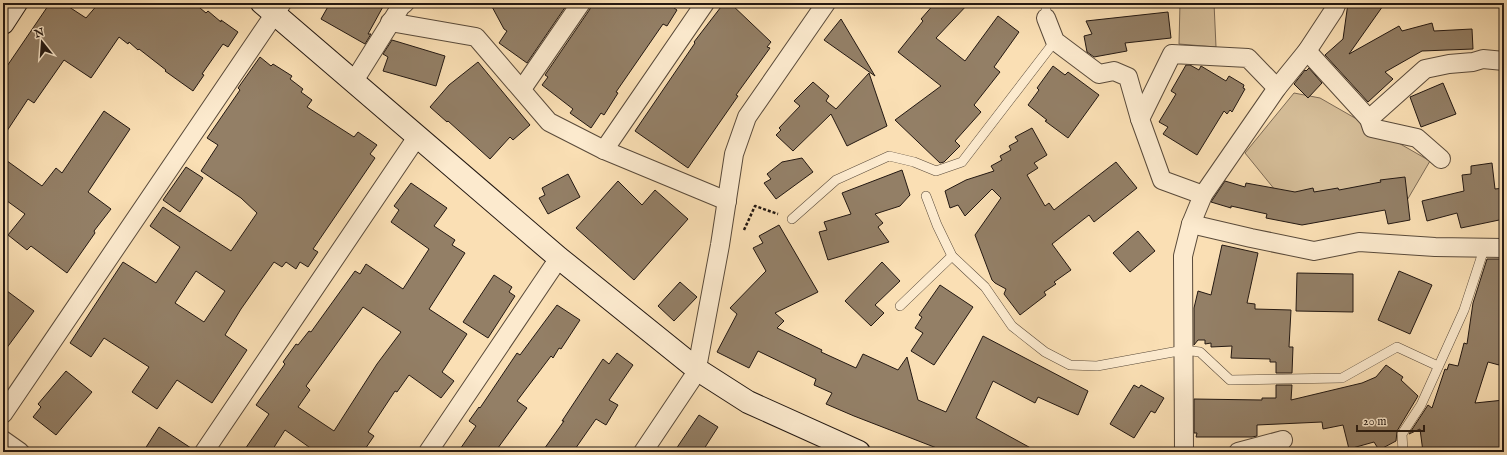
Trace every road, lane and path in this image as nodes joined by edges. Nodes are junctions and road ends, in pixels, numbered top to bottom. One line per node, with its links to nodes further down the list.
1 (16, 3): 9 (street)
2 (405, 3): 10 (street)
3 (581, 3): 16 (street)
4 (706, 3): 20 (street)
5 (826, 3): 24 (street)
6 (1336, 3): 12 (street)
7 (273, 7): 14 (street); 36 (street)
8 (1046, 10): 11 (street)
9 (3, 22)
10 (390, 22): 14 (street); 16 (street)
11 (1055, 41): 18 (street); 25 (lane)
12 (1307, 51): 15 (street); 17 (street)
13 (1504, 61): 17 (street)
14 (354, 82): 19 (street)
15 (1277, 88): 18 (street); 22 (street)
16 (522, 89): 20 (street)
17 (1369, 118): 21 (street)
18 (1140, 119): 22 (street)
19 (417, 138): 31 (street); 40 (street)
20 (604, 150): 24 (street)
21 (1441, 159)
22 (1203, 195): 26 (street)
23 (926, 196): 30 (lane)
24 (727, 201): 27 (street)
25 (792, 219): 27 (path)
26 (1191, 224): 29 (street); 33 (street)
27 (720, 245): 35 (street)
28 (1504, 248): 29 (street)
29 (1484, 249): 34 (lane)
30 (952, 256): 32 (lane); 33 (lane)
31 (559, 258): 35 (street); 41 (street)
32 (900, 306)
33 (1184, 350): 34 (lane); 44 (street)
34 (1438, 366): 46 (lane)
35 (698, 369): 42 (street); 43 (street)
36 (3, 414)
37 (3, 440): 39 (street)
38 (1283, 440): 45 (street)
39 (20, 452)
40 (204, 452)
41 (428, 452)
42 (643, 452)
43 (859, 452)
44 (1184, 452)
45 (1238, 452)
46 (1404, 452)

